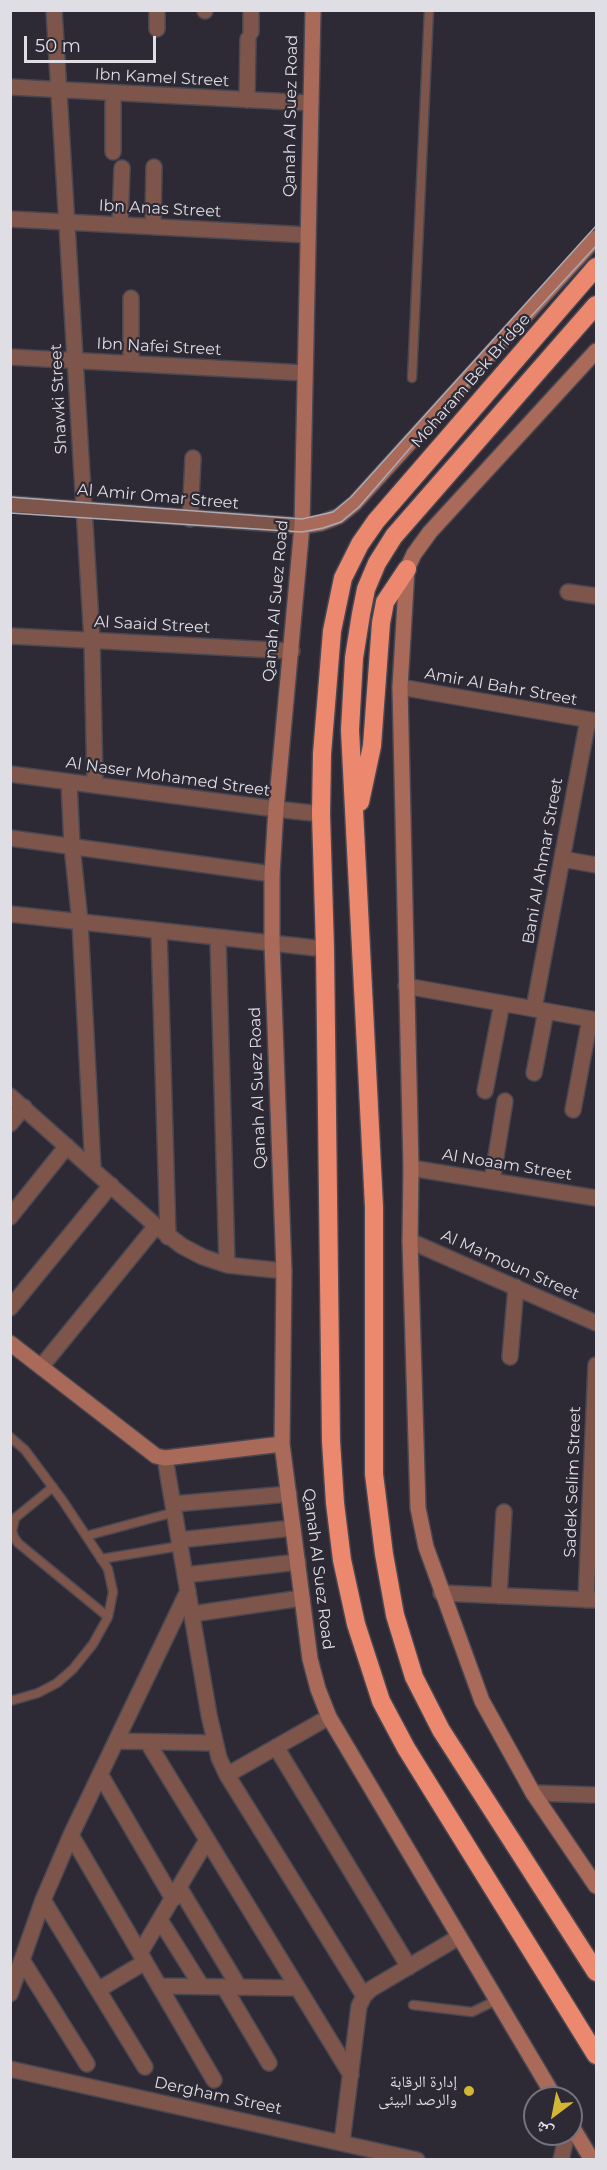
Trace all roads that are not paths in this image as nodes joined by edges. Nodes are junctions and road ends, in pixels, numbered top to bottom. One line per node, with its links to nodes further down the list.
1 (54, 10): 8 (street, Shawki Street)
2 (157, 10): 6 (street)
3 (251, 10): 10 (street)
4 (313, 10): 11 (street, Qanah Al Suez Road)
5 (429, 10): 29 (lane)
6 (157, 29)
7 (10, 87): 8 (street, Ibn Kamel Street)
8 (59, 91): 9 (street, Ibn Kamel Street); 16 (street, Shawki Street)
9 (113, 94): 10 (street, Ibn Kamel Street); 12 (street)
10 (247, 100): 11 (street, Ibn Kamel Street)
11 (311, 103): 19 (street, Qanah Al Suez Road)
12 (113, 152)
13 (154, 167): 18 (street)
14 (122, 168): 17 (street)
15 (10, 219): 16 (street, Ibn Anas Street)
16 (66, 222): 17 (street, Ibn Anas Street); 26 (street, Shawki Street)
17 (120, 225): 18 (street, Ibn Anas Street)
18 (153, 226): 19 (street, Ibn Anas Street)
19 (308, 235): 28 (street, Qanah Al Suez Road)
20 (597, 238): 35 (street)
21 (597, 267): 34 (highway, Moharam Bek Bridge)
22 (131, 298): 27 (street)
23 (597, 305): 49 (highway)
24 (597, 351): 36 (street)
25 (10, 357): 26 (street, Ibn Nafei Street)
26 (75, 360): 27 (street, Ibn Nafei Street); 32 (street, Shawki Street)
27 (131, 363): 28 (street, Ibn Nafei Street)
28 (305, 373): 35 (street, Qanah Al Suez Road)
29 (412, 378)
30 (193, 458): 33 (street)
31 (10, 504): 32 (street, Al Amir Omar Street)
32 (84, 509): 33 (street, Al Amir Omar Street); 40 (street, Shawki Street)
33 (190, 519): 35 (street, Al Amir Omar Street)
34 (375, 521): 48 (highway, Qanah Al Suez Road)
35 (302, 526): 41 (street, Qanah Al Suez Road)
36 (407, 569): 42 (street); 49 (highway)
37 (568, 592): 38 (street)
38 (597, 596)
39 (10, 636): 40 (street, Al Saaid Street)
40 (93, 640): 41 (street, Al Saaid Street); 46 (street, Shawki Street)
41 (292, 651): 47 (street, Qanah Al Suez Road)
42 (400, 687): 43 (street, Amir Al Bahr Street); 61 (street)
43 (592, 721): 52 (street, Bani Al Ahmar Street)
44 (10, 774): 45 (street, Al Naser Mohamed Street)
45 (69, 782): 46 (street, Al Naser Mohamed Street); 51 (street)
46 (95, 785): 47 (street, Al Naser Mohamed Street)
47 (276, 809): 48 (street, Al Naser Mohamed Street); 54 (street, Qanah Al Suez Road)
48 (321, 814): 60 (highway, Qanah Al Suez Road)
49 (356, 818): 131 (highway)
50 (10, 838): 51 (street)
51 (72, 846): 54 (street); 56 (street)
52 (562, 859): 53 (street); 63 (street, Bani Al Ahmar Street)
53 (597, 865)
54 (272, 874): 59 (street, Qanah Al Suez Road)
55 (10, 914): 56 (street)
56 (80, 922): 57 (street); 74 (street)
57 (159, 931): 58 (street); 80 (street)
58 (218, 938): 59 (street); 82 (street)
59 (272, 944): 60 (street); 83 (street, Qanah Al Suez Road)
60 (325, 949): 141 (highway, Qanah Al Suez Road)
61 (406, 986): 62 (street); 73 (street)
62 (502, 1003): 63 (street); 66 (street)
63 (540, 1010): 64 (street); 65 (street, Bani Al Ahmar Street)
64 (593, 1019): 70 (street)
65 (534, 1073)
66 (485, 1091)
67 (10, 1096): 69 (street)
68 (505, 1101): 75 (street)
69 (24, 1107): 71 (street); 72 (street)
70 (573, 1110)
71 (10, 1124)
72 (67, 1146): 74 (street); 78 (street)
73 (411, 1168): 75 (street, Al Noaam Street); 81 (street)
74 (93, 1169): 76 (street)
75 (492, 1181): 77 (street, Al Noaam Street)
76 (111, 1185): 79 (street); 85 (street)
77 (597, 1198)
78 (10, 1217)
79 (156, 1226): 80 (street); 90 (street)
80 (168, 1237): 82 (street)
81 (410, 1241): 84 (street, Al Ma'moun Street); 105 (street)
82 (227, 1265): 83 (street)
83 (284, 1271): 92 (street, Qanah Al Suez Road)
84 (516, 1287): 86 (street, Al Ma'moun Street); 88 (street)
85 (10, 1308)
86 (597, 1323)
87 (10, 1343): 90 (street)
88 (510, 1357)
89 (597, 1365): 108 (street, Sadek Selim Street)
90 (40, 1367): 93 (street)
91 (10, 1437): 94 (lane)
92 (282, 1444): 93 (street); 95 (street, Qanah Al Suez Road)
93 (165, 1458): 96 (street)
94 (52, 1487): 99 (lane); 110 (lane)
95 (289, 1494): 96 (street); 98 (street, Qanah Al Suez Road)
96 (174, 1508): 99 (lane); 100 (street)
97 (504, 1512): 106 (street)
98 (293, 1528): 100 (street); 102 (street, Qanah Al Suez Road)
99 (86, 1536): 101 (lane)
100 (180, 1543): 101 (lane); 103 (street)
101 (101, 1558): 110 (lane)
102 (298, 1562): 103 (street); 107 (street, Qanah Al Suez Road)
103 (185, 1575): 104 (street)
104 (188, 1591): 109 (street); 113 (street)
105 (441, 1593): 106 (street); 119 (street)
106 (499, 1596): 108 (street)
107 (302, 1598): 109 (street); 112 (street, Qanah Al Suez Road)
108 (591, 1600)
109 (192, 1614): 115 (street)
110 (108, 1617): 111 (lane)
111 (10, 1701)
112 (329, 1717): 116 (street); 127 (street, Qanah Al Suez Road)
113 (117, 1741): 114 (street); 117 (street)
114 (148, 1743): 115 (street); 122 (street)
115 (214, 1743): 118 (street)
116 (276, 1747): 118 (street); 130 (street)
117 (100, 1774): 121 (street); 124 (street)
118 (227, 1775): 138 (street)
119 (533, 1792): 120 (street); 123 (street)
120 (597, 1795)
121 (71, 1835): 125 (street); 128 (street)
122 (207, 1840): 124 (street); 135 (street)
123 (597, 1886)
124 (176, 1893): 126 (street); 134 (street)
125 (43, 1900): 129 (street); 136 (street)
126 (160, 1920): 128 (street); 133 (street)
127 (459, 1937): 130 (street); 139 (street, Qanah Al Suez Road)
128 (143, 1958): 132 (street); 136 (street)
129 (22, 1960): 137 (street); 143 (street)
130 (409, 1966): 138 (street)
131 (597, 1972)
132 (159, 1986): 133 (street); 147 (street)
133 (202, 1987): 134 (street)
134 (232, 1987): 135 (street); 142 (street)
135 (298, 1988): 146 (street)
136 (98, 1990): 144 (street)
137 (10, 1994)
138 (364, 1996): 146 (street)
139 (496, 2000): 140 (lane); 148 (street, Qanah Al Suez Road)
140 (412, 2005)
141 (597, 2055)
142 (269, 2063)
143 (87, 2064)
144 (146, 2067)
145 (10, 2069): 149 (street, Dergham Street)
146 (351, 2075): 149 (street)
147 (214, 2080)
148 (548, 2086)
149 (342, 2142): 151 (street, Dergham Street)
150 (583, 2145): 153 (street)
151 (374, 2155): 152 (street, Dergham Street)
152 (417, 2160)
153 (592, 2160)

